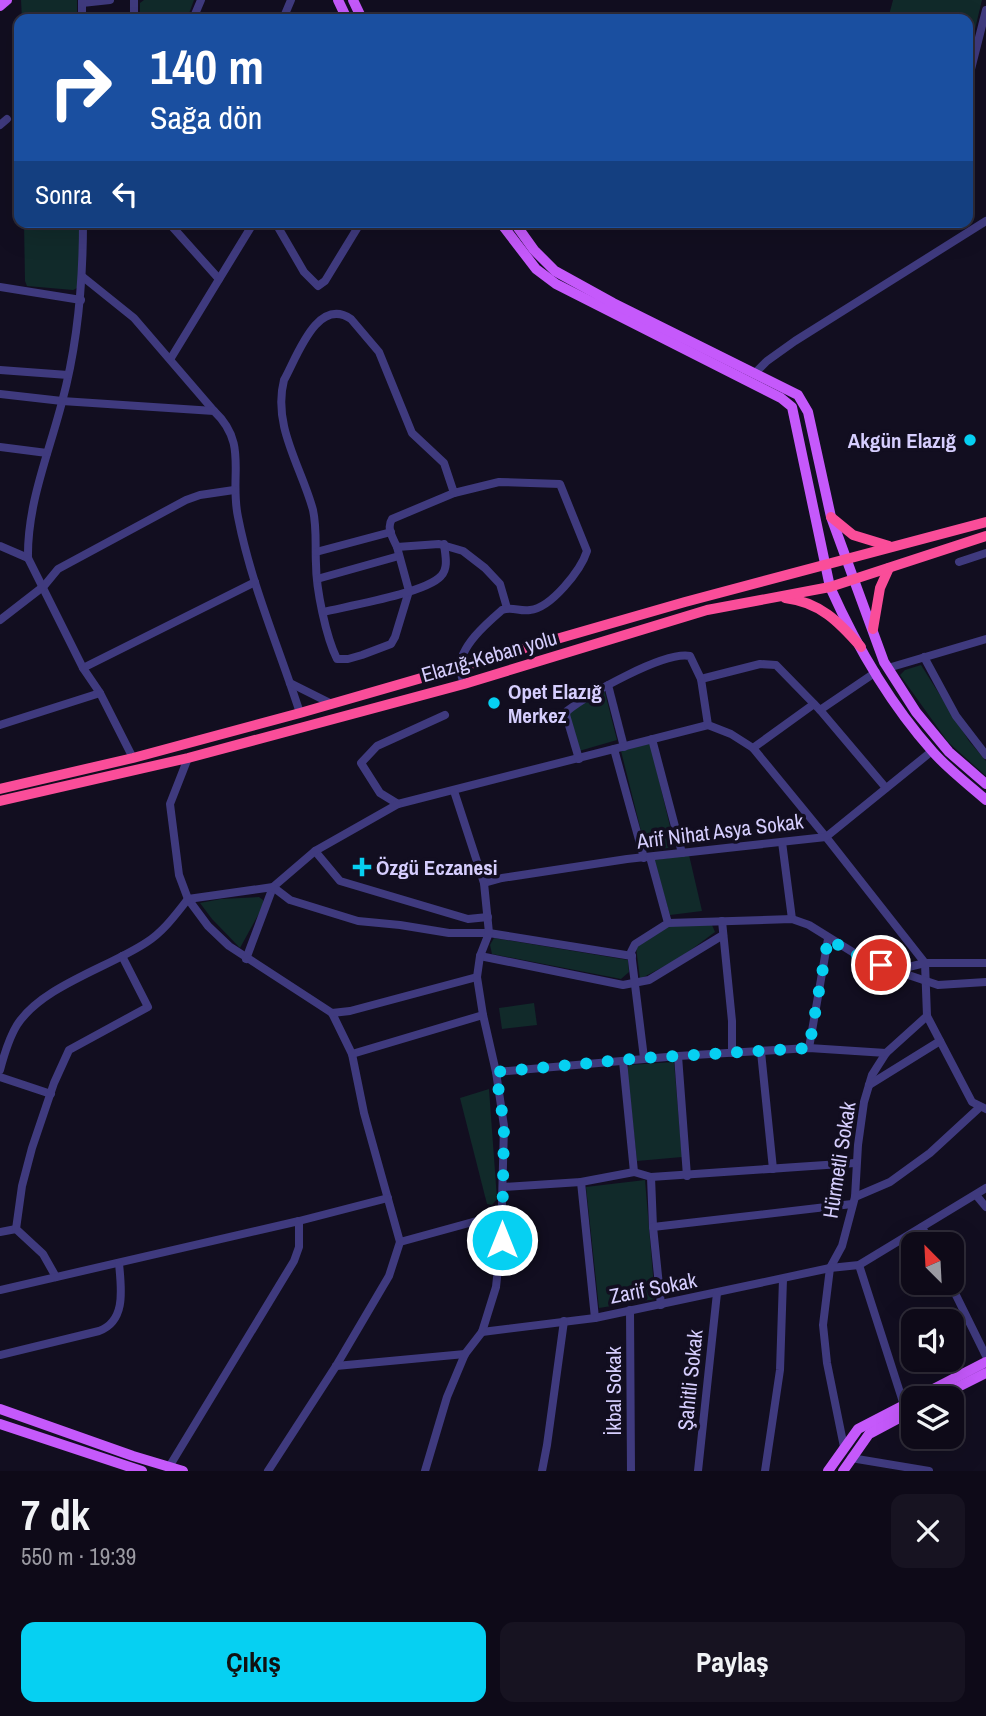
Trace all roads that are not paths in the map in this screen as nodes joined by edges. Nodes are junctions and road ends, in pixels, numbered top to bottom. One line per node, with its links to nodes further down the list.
1 (7, 0): 4 (main road)
2 (110, 0): 3 (street)
3 (82, 1)
4 (0, 6)
5 (986, 10): 6 (street)
6 (973, 61)
7 (986, 221): 21 (street)
8 (83, 228): 15 (street)
9 (173, 228): 16 (street)
10 (250, 228): 16 (street)
11 (278, 228): 12 (street)
12 (357, 228)
13 (504, 228): 43 (main road)
14 (518, 228): 21 (main road)
15 (83, 277): 18 (street); 19 (street)
16 (219, 279): 19 (street)
17 (0, 288): 18 (street)
18 (81, 300): 22 (street)
19 (171, 358): 25 (street)
20 (0, 370): 22 (street)
21 (754, 374): 30 (main road)
22 (68, 375): 24 (street)
23 (0, 394): 24 (street)
24 (62, 401): 25 (street); 27 (street)
25 (214, 411): 28 (street)
26 (0, 447): 27 (street)
27 (47, 453): 40 (street)
28 (234, 490): 47 (street); 48 (street)
29 (454, 493): 32 (street); 38 (street); 52 (street)
30 (831, 517): 36 (highway); 41 (main road)
31 (986, 522): 36 (highway, Elazığ-Keban yolu)
32 (391, 532): 37 (street); 38 (street)
33 (986, 536): 44 (highway, Elazığ-Keban yolu)
34 (444, 544): 37 (street); 50 (street); 52 (street)
35 (0, 547): 40 (street)
36 (892, 547): 41 (highway, Elazığ-Keban yolu)
37 (398, 551): 45 (street); 50 (street)
38 (316, 552): 45 (street)
39 (986, 553): 42 (street)
40 (28, 558): 48 (street)
41 (848, 558): 43 (highway, Elazığ-Keban yolu); 46 (main road)
42 (959, 562)
43 (825, 564): 49 (main road); 60 (highway, Elazığ-Keban yolu)
44 (889, 568): 46 (highway, Elazığ-Keban yolu); 55 (highway)
45 (317, 579): 53 (street)
46 (854, 579): 49 (highway, Elazığ-Keban yolu); 55 (main road)
47 (255, 582): 59 (street); 64 (street)
48 (44, 586): 54 (street); 59 (street)
49 (830, 587): 51 (highway, Elazığ-Keban yolu); 57 (main road)
50 (409, 591): 53 (street); 53 (street)
51 (775, 597): 57 (highway); 65 (highway, Elazığ-Keban yolu)
52 (507, 608): 60 (street)
53 (323, 612)
54 (0, 620)
55 (873, 629): 61 (main road)
56 (986, 639): 58 (street)
57 (861, 647): 62 (main road)
58 (924, 657): 61 (street); 79 (street)
59 (83, 668): 67 (street)
60 (460, 668): 65 (street); 68 (highway, Elazığ-Keban yolu)
61 (888, 668): 83 (main road)
62 (876, 672): 69 (street); 78 (main road)
63 (701, 680): 66 (street); 69 (street); 73 (street)
64 (290, 683): 68 (street); 70 (street)
65 (464, 684): 81 (highway, Elazığ-Keban yolu)
66 (608, 685): 75 (street); 82 (street)
67 (100, 693): 72 (street); 80 (street)
68 (332, 704): 70 (highway, Elazığ-Keban yolu)
69 (817, 707): 76 (street); 84 (street)
70 (300, 713): 80 (highway, Elazığ-Keban yolu)
71 (445, 715): 89 (street)
72 (0, 725)
73 (708, 725): 74 (street); 76 (street)
74 (653, 739): 75 (street); 93 (street)
75 (624, 747): 77 (street)
76 (753, 748): 90 (street)
77 (614, 749): 82 (street); 94 (street)
78 (932, 751): 84 (street, Arif Nihat Asya Sokak); 87 (main road)
79 (985, 751)
80 (133, 758): 85 (highway, Elazığ-Keban yolu)
81 (188, 758): 88 (highway, Elazığ-Keban yolu); 97 (street)
82 (579, 758): 86 (street)
83 (986, 784)
84 (886, 788): 90 (street, Arif Nihat Asya Sokak)
85 (0, 789)
86 (454, 791): 89 (street); 95 (street)
87 (986, 800)
88 (0, 801)
89 (398, 804): 92 (street)
90 (826, 836): 91 (street, Arif Nihat Asya Sokak); 109 (street)
91 (782, 842): 93 (street, Arif Nihat Asya Sokak); 99 (street)
92 (315, 851): 96 (street); 98 (street)
93 (681, 853): 94 (street, Arif Nihat Asya Sokak)
94 (647, 857): 95 (street, Arif Nihat Asya Sokak); 101 (street)
95 (484, 883): 98 (street)
96 (273, 887): 97 (street); 102 (street); 108 (street)
97 (188, 900): 105 (street); 108 (street)
98 (488, 917): 102 (street)
99 (792, 919): 100 (street); 104 (street)
100 (722, 921): 101 (street); 103 (street)
101 (668, 923): 106 (street)
102 (489, 933): 106 (street); 107 (street)
103 (723, 935): 114 (street); 122 (street)
104 (828, 939): 111 (street); 120 (street)
105 (122, 956): 128 (street); 132 (street)
106 (632, 956): 114 (street)
107 (480, 957): 112 (street); 114 (street)
108 (246, 959): 116 (street)
109 (925, 963): 110 (street); 111 (street); 113 (street)
110 (986, 963)
111 (895, 970): 113 (street)
112 (477, 977): 116 (street); 117 (street)
113 (926, 980): 115 (street); 118 (street)
114 (634, 982): 126 (street)
115 (986, 982)
116 (332, 1013): 124 (street)
117 (483, 1015): 124 (street); 129 (street)
118 (927, 1016): 119 (street); 123 (street, Hürmetli Sokak)
119 (940, 1041): 131 (street); 133 (street)
120 (809, 1048): 121 (street); 123 (street)
121 (761, 1052): 122 (street); 135 (street)
122 (732, 1053): 125 (street)
123 (886, 1053): 131 (street, Hürmetli Sokak)
124 (352, 1054): 143 (street)
125 (678, 1056): 126 (street); 137 (street)
126 (643, 1058): 127 (street)
127 (623, 1061): 129 (street); 136 (street)
128 (0, 1070)
129 (496, 1072): 140 (street)
130 (0, 1077): 132 (street)
131 (869, 1085): 134 (street, Hürmetli Sokak)
132 (51, 1094): 150 (street)
133 (983, 1108): 144 (street)
134 (855, 1163): 135 (street); 144 (street, Hürmetli Sokak)
135 (773, 1169): 137 (street)
136 (634, 1172): 138 (street); 139 (street)
137 (687, 1176): 138 (street)
138 (651, 1177): 148 (street)
139 (581, 1182): 140 (street); 164 (street)
140 (503, 1187): 146 (street)
141 (986, 1188): 142 (street)
142 (976, 1195): 145 (street); 149 (street)
143 (387, 1198): 147 (street); 153 (street)
144 (853, 1201): 148 (street); 156 (street, Hürmetli Sokak)
145 (986, 1207)
146 (502, 1214): 153 (street); 166 (street)
147 (299, 1221): 154 (street); 183 (street)
148 (653, 1227): 162 (street)
149 (922, 1227): 152 (street); 155 (street)
150 (16, 1229): 151 (street); 157 (street)
151 (0, 1232)
152 (925, 1232)
153 (400, 1242): 171 (street)
154 (119, 1263): 157 (street); 167 (street)
155 (859, 1265): 156 (street, Zarif Sokak); 173 (street)
156 (830, 1268): 158 (street, Zarif Sokak); 180 (street, Hürmetli Sokak)
157 (56, 1277): 159 (street)
158 (783, 1279): 160 (street, Zarif Sokak); 193 (street)
159 (0, 1290)
160 (717, 1293): 162 (street, Zarif Sokak); 192 (street, Şahitli Sokak)
161 (956, 1295): 169 (street)
162 (660, 1305): 163 (street, Zarif Sokak)
163 (631, 1310): 164 (street, Zarif Sokak); 191 (street, İkbal Sokak)
164 (595, 1318): 165 (street, Zarif Sokak)
165 (564, 1321): 166 (street, Zarif Sokak); 190 (street)
166 (482, 1332): 168 (street)
167 (0, 1354)
168 (465, 1354): 171 (street); 189 (street)
169 (986, 1356)
170 (986, 1362): 174 (main road)
171 (336, 1366): 181 (street)
172 (986, 1373): 175 (main road)
173 (905, 1386)
174 (943, 1386)
175 (960, 1386)
176 (901, 1408): 180 (main road)
177 (0, 1409): 183 (main road)
178 (901, 1411): 182 (main road)
179 (0, 1424): 184 (main road)
180 (844, 1447): 194 (main road)
181 (278, 1456): 187 (street); 188 (street)
182 (851, 1458): 195 (main road); 196 (street)
183 (169, 1467): 186 (main road)
184 (127, 1469): 185 (main road)
185 (142, 1471)
186 (183, 1471)
187 (268, 1471)
188 (274, 1471)
189 (425, 1471)
190 (541, 1471)
191 (631, 1471)
192 (698, 1471)
193 (765, 1471)
194 (828, 1471)
195 (843, 1471)
196 (929, 1471)

